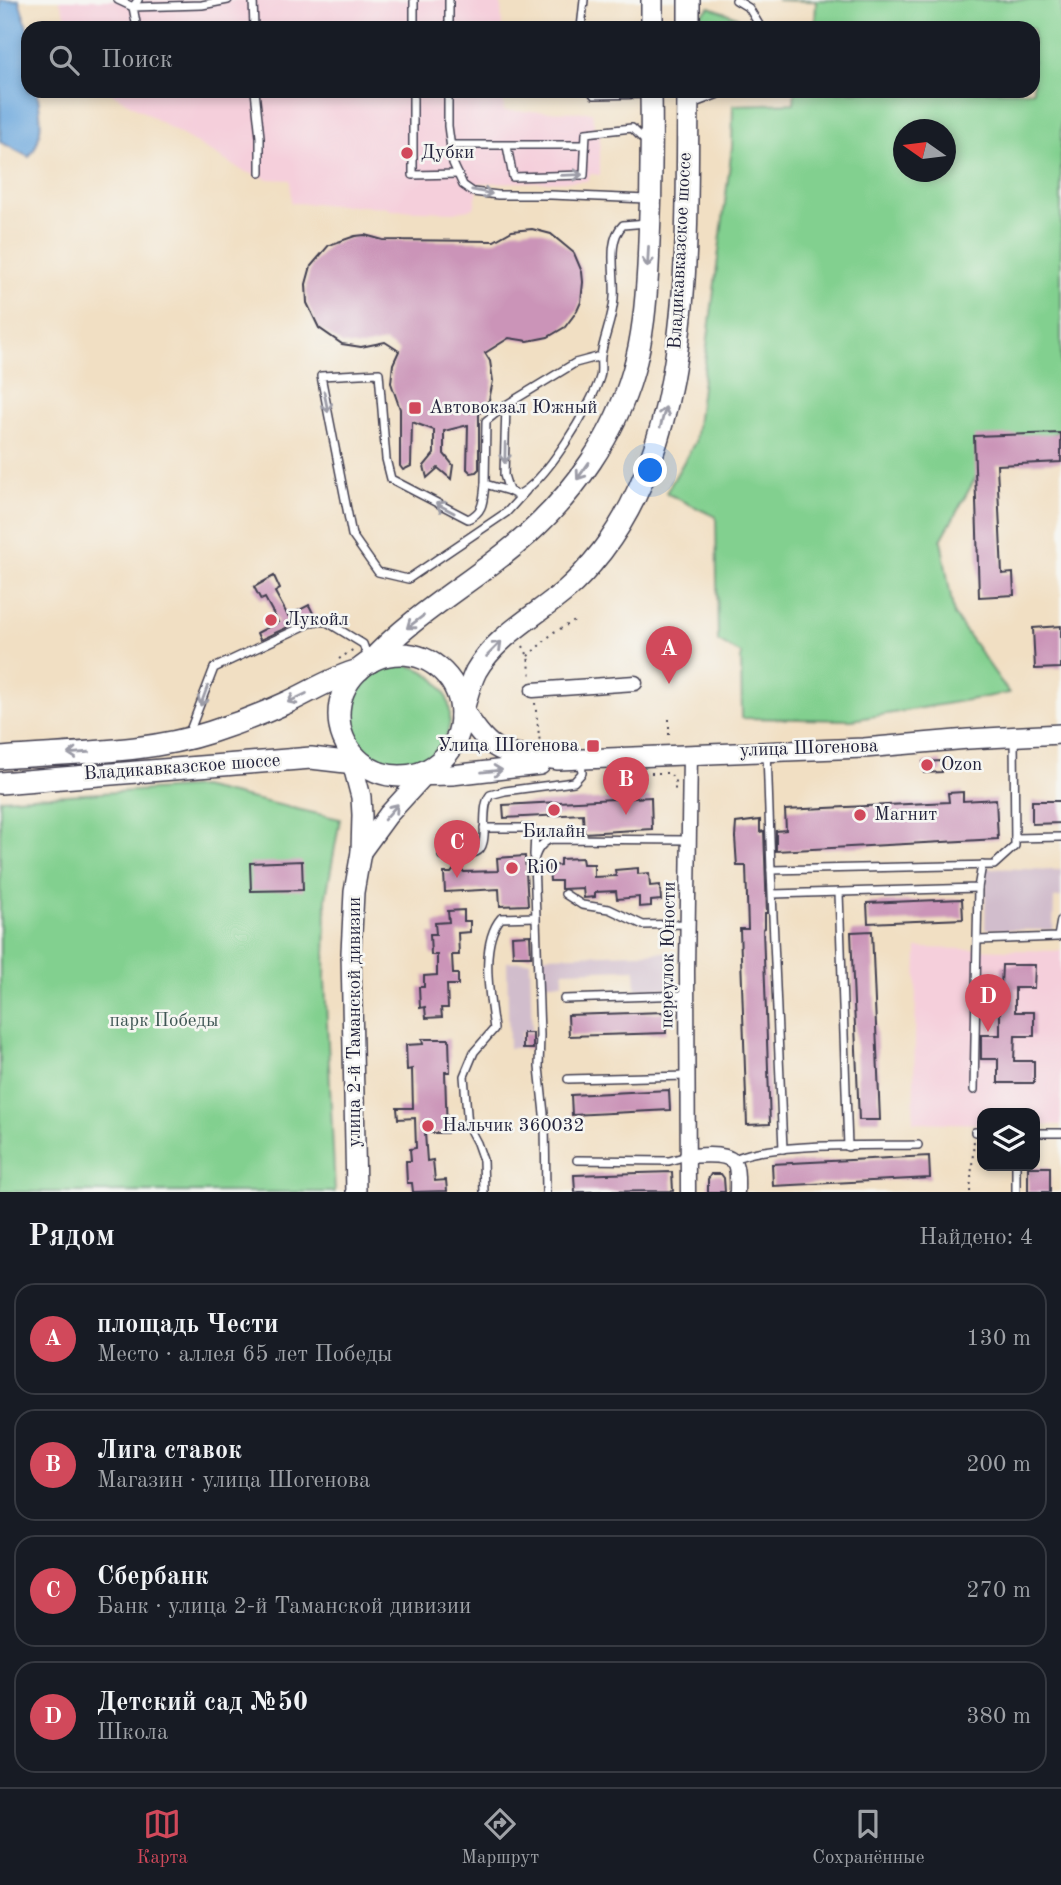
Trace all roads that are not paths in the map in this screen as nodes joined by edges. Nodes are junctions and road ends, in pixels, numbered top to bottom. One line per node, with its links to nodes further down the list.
1 (118, 0): 12 (lane)
2 (138, 0): 12 (lane)
3 (219, 0): 4 (lane); 12 (lane)
4 (228, 0)
5 (253, 0): 14 (lane)
6 (414, 0): 15 (lane)
7 (449, 0): 16 (lane)
8 (584, 0): 17 (lane)
9 (652, 0): 18 (main road)
10 (689, 0): 19 (main road)
11 (736, 0): 20 (lane)
12 (133, 8): 13 (lane)
13 (136, 21)
14 (254, 21)
15 (414, 21)
16 (449, 21)
17 (582, 21)
18 (652, 21)
19 (689, 21)
20 (757, 21)
21 (256, 98): 30 (lane)
22 (413, 98): 31 (lane)
23 (449, 98): 26 (lane)
24 (651, 98): 29 (main road, Владикавказское шоссе)
25 (688, 98): 42 (main road, Владикавказское шоссе, one-way to 25)
26 (451, 145): 28 (lane); 31 (lane)
27 (585, 145): 28 (lane); 28 (lane, one-way to 27); 29 (lane)
28 (508, 146)
29 (651, 147): 32 (main road, Владикавказское шоссе)
30 (260, 173)
31 (457, 174): 32 (lane, one-way to 32)
32 (650, 199): 33 (main road, Владикавказское шоссе)
33 (650, 223): 34 (lane); 39 (main road, Владикавказское шоссе, one-way to 39)
34 (601, 356): 35 (lane); 38 (lane)
35 (506, 405): 36 (lane); 37 (lane, one-way to 37)
36 (485, 484): 37 (lane); 38 (lane, one-way to 38)
37 (509, 491): 38 (lane)
38 (526, 491)
39 (364, 666): 42 (main road); 45 (main road, Владикавказское шоссе, one-way to 45); 45 (lane, one-way to 45); 48 (main road)
40 (635, 686): 41 (street)
41 (533, 693)
42 (461, 710): 50 (street); 52 (main road)
43 (1061, 734): 44 (street, улица Шогенова)
44 (1014, 736): 46 (street, улица Шогенова); 56 (lane)
45 (186, 738): 49 (main road, Владикавказское шоссе, one-way to 49)
46 (767, 751): 47 (street, улица Шогенова); 62 (lane)
47 (690, 754): 51 (street, улица Шогенова); 57 (street, переулок Юности)
48 (354, 757): 52 (main road); 53 (main road, Владикавказское шоссе); 58 (street, улица 2-й Таманской дивизии)
49 (0, 758)
50 (558, 760): 51 (street, улица Шогенова); 52 (street, one-way to 50)
51 (581, 760): 54 (lane)
52 (422, 773): 58 (street, one-way to 52)
53 (0, 783)
54 (484, 828): 59 (lane); 60 (lane)
55 (1061, 837): 56 (lane)
56 (1015, 838): 61 (lane)
57 (690, 840): 60 (lane); 69 (street, переулок Юности)
58 (361, 852): 85 (street, улица 2-й Таманской дивизии)
59 (442, 856)
60 (534, 860): 67 (lane)
61 (982, 865): 62 (lane); 63 (lane)
62 (771, 870): 66 (lane)
63 (978, 888): 64 (lane); 70 (lane)
64 (839, 893): 66 (lane); 79 (lane)
65 (565, 894): 69 (lane)
66 (773, 894): 80 (lane)
67 (536, 917): 86 (lane); 87 (lane)
68 (1061, 920): 70 (lane)
69 (688, 923): 71 (street, переулок Юности)
70 (978, 940): 75 (lane)
71 (687, 995): 72 (lane); 73 (street, переулок Юности)
72 (564, 999)
73 (687, 1076): 74 (lane); 81 (street, переулок Юности)
74 (568, 1079)
75 (974, 1090)
76 (1040, 1133): 77 (lane)
77 (1061, 1133)
78 (918, 1145): 79 (lane)
79 (848, 1147): 80 (lane)
80 (783, 1149): 83 (lane)
81 (687, 1156): 82 (lane); 83 (street); 88 (street, переулок Юности)
82 (577, 1160)
83 (732, 1161): 89 (street)
84 (1016, 1171): 90 (lane)
85 (356, 1192)
86 (484, 1192)
87 (546, 1192)
88 (688, 1192)
89 (737, 1192)
90 (1016, 1192)

